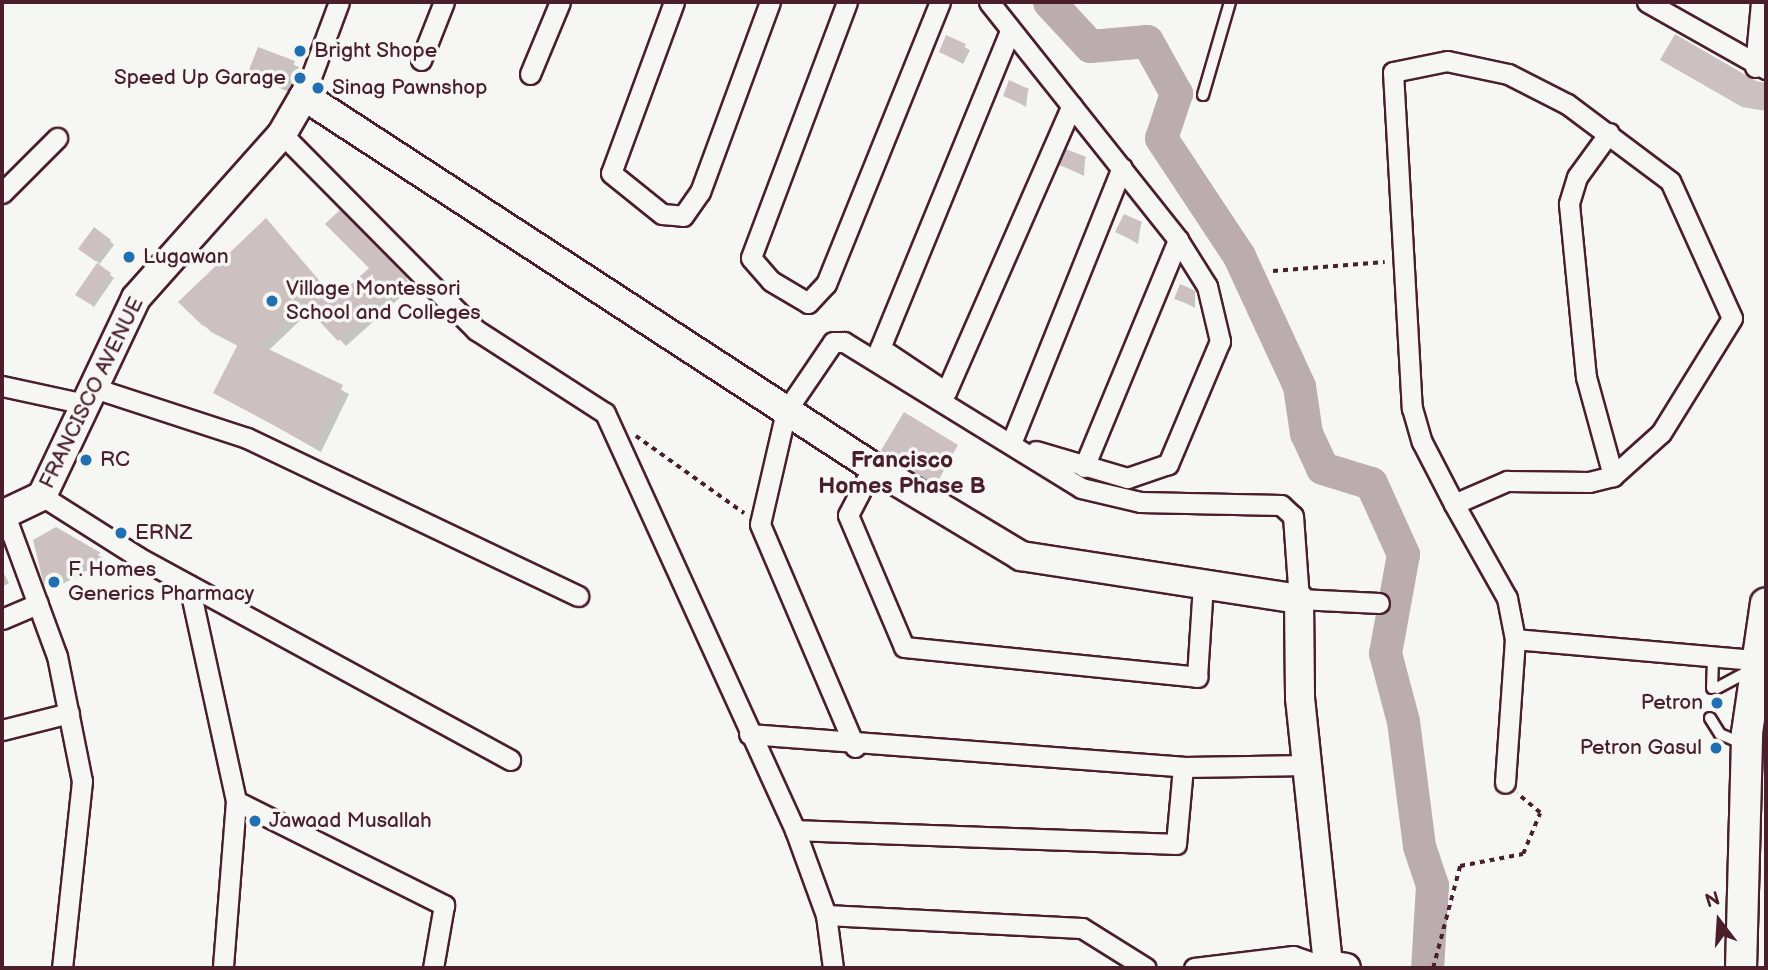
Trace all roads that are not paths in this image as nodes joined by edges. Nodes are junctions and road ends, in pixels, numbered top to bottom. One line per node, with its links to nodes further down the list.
1 (339, 2): 17 (street)
2 (444, 2): 13 (street)
3 (560, 2): 15 (street)
4 (674, 2): 5 (street)
5 (769, 2)
6 (847, 2): 7 (street)
7 (940, 2)
8 (989, 2): 12 (street)
9 (1230, 2): 16 (lane)
10 (1647, 2): 14 (street)
11 (1761, 2): 14 (street)
12 (1010, 31): 18 (street); 26 (street)
13 (421, 60)
14 (1761, 68)
15 (530, 74)
16 (1203, 95)
17 (304, 96): 19 (street, FRANCISCO AVENUE); 28 (street)
18 (1072, 105): 22 (street); 26 (street)
19 (282, 134): 27 (street, FRANCISCO AVENUE); 50 (street)
20 (1609, 134): 32 (street); 32 (street); 34 (street)
21 (57, 138): 23 (street)
22 (1122, 168): 24 (street); 29 (street)
23 (2, 193)
24 (1178, 240): 31 (street); 31 (street)
25 (2, 386): 27 (street)
26 (946, 392): 29 (street)
27 (89, 396): 33 (street, FRANCISCO AVENUE); 38 (street)
28 (786, 411): 30 (street); 39 (street); 52 (street)
29 (1014, 436): 31 (street)
30 (873, 467): 37 (street); 37 (street)
31 (1084, 467)
32 (1613, 476): 34 (street)
33 (42, 496): 35 (street, FRANCISCO AVENUE); 36 (street)
34 (1454, 504): 44 (street)
35 (3, 515): 42 (street)
36 (189, 585): 53 (street); 57 (street)
37 (1203, 586): 39 (street)
38 (578, 596)
39 (1299, 599): 40 (street); 54 (street)
40 (1379, 603)
41 (1766, 603): 46 (main road)
42 (38, 604): 43 (street); 47 (street)
43 (2, 619)
44 (1515, 639): 45 (street); 56 (street)
45 (1713, 658): 46 (street); 46 (lane)
46 (1756, 664): 51 (main road)
47 (69, 713): 49 (street); 62 (street)
48 (1710, 718): 51 (lane)
49 (2, 730)
50 (749, 734): 52 (street); 58 (street)
51 (1747, 745): 67 (main road)
52 (855, 747): 55 (street)
53 (510, 760)
54 (1306, 765): 55 (street); 61 (street)
55 (1183, 766): 58 (street)
56 (1505, 783)
57 (236, 801): 60 (street); 63 (street)
58 (795, 830): 59 (street)
59 (827, 915): 64 (street); 65 (street)
60 (225, 967)
61 (1334, 967): 66 (street)
62 (62, 968)
63 (433, 968)
64 (834, 968)
65 (1146, 968)
66 (1194, 968)
67 (1741, 968)

